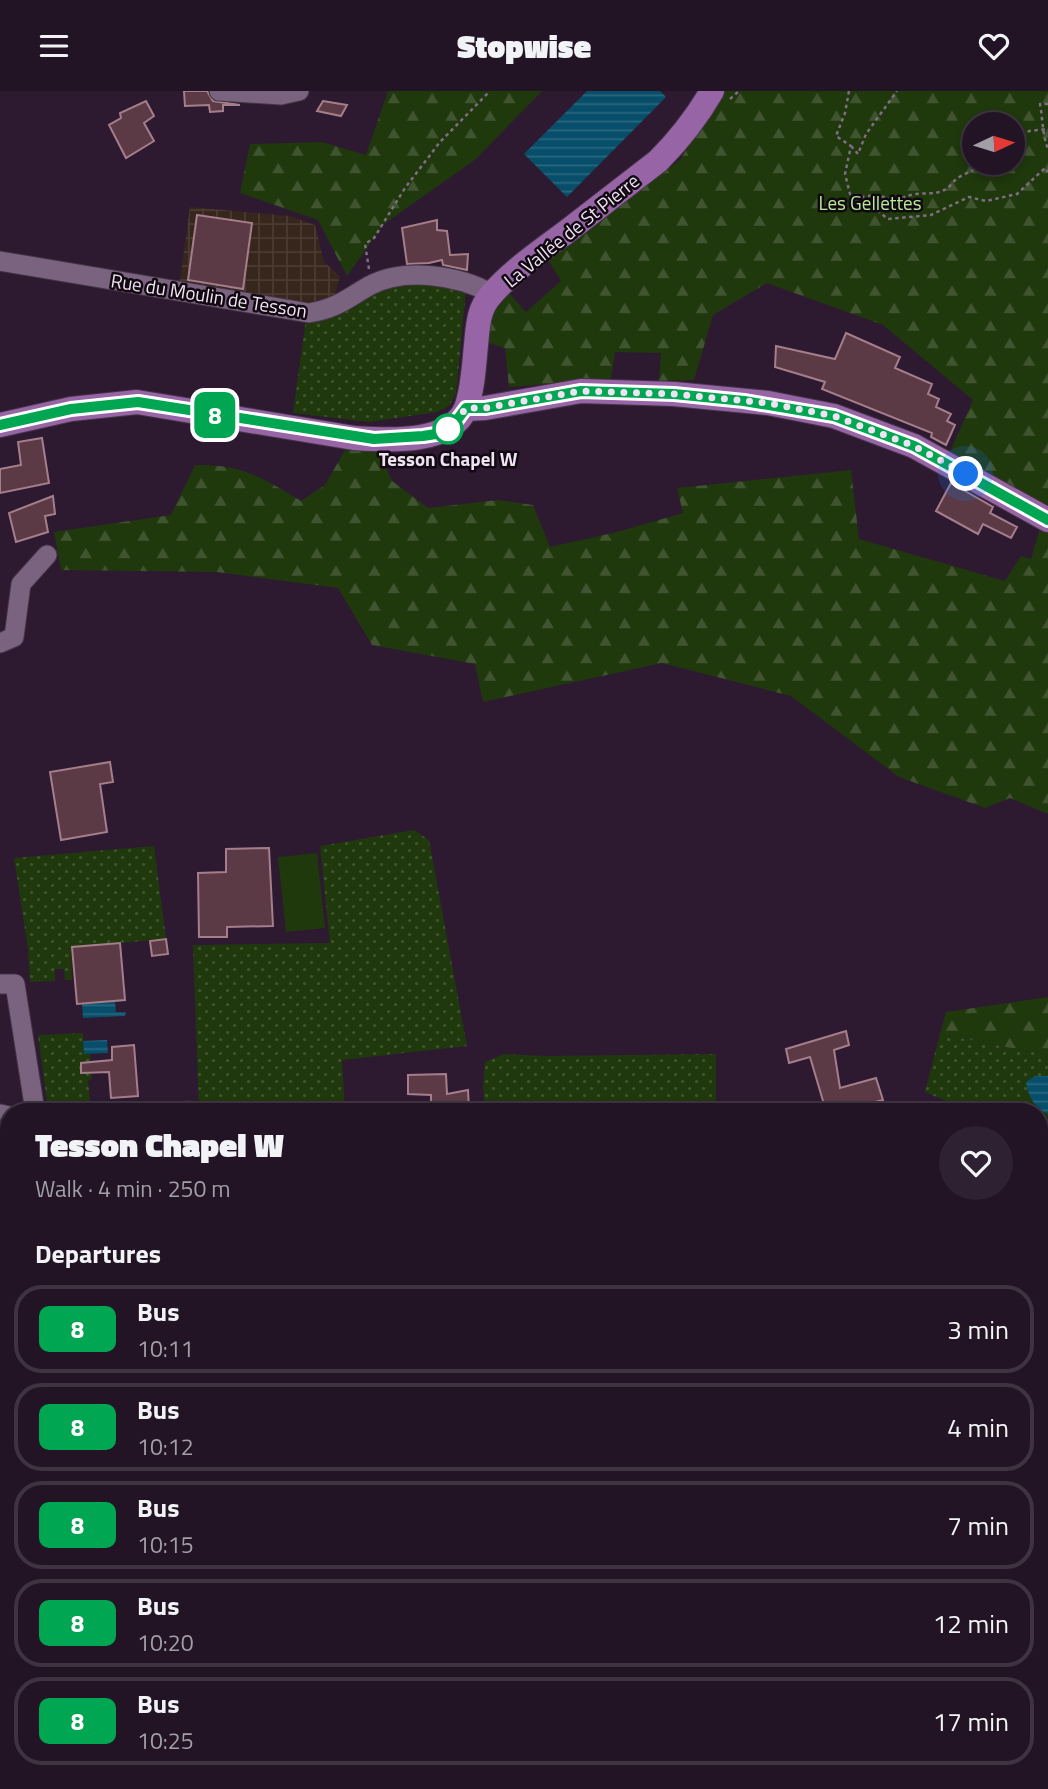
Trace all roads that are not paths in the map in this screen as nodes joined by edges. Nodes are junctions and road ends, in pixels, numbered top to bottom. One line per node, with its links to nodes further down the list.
1 (219, 91): 2 (street)
2 (299, 91)
3 (712, 91): 5 (main road, La Vallée de St Pierre)
4 (0, 261): 5 (street, Rue du Moulin de Tesson)
5 (492, 294): 6 (main road, La Vallée de St Pierre)
6 (466, 408): 7 (main road); 8 (main road)
7 (0, 425)
8 (1048, 520)
9 (47, 555): 10 (street)
10 (0, 643)
11 (0, 984): 12 (street)
12 (34, 1103)

